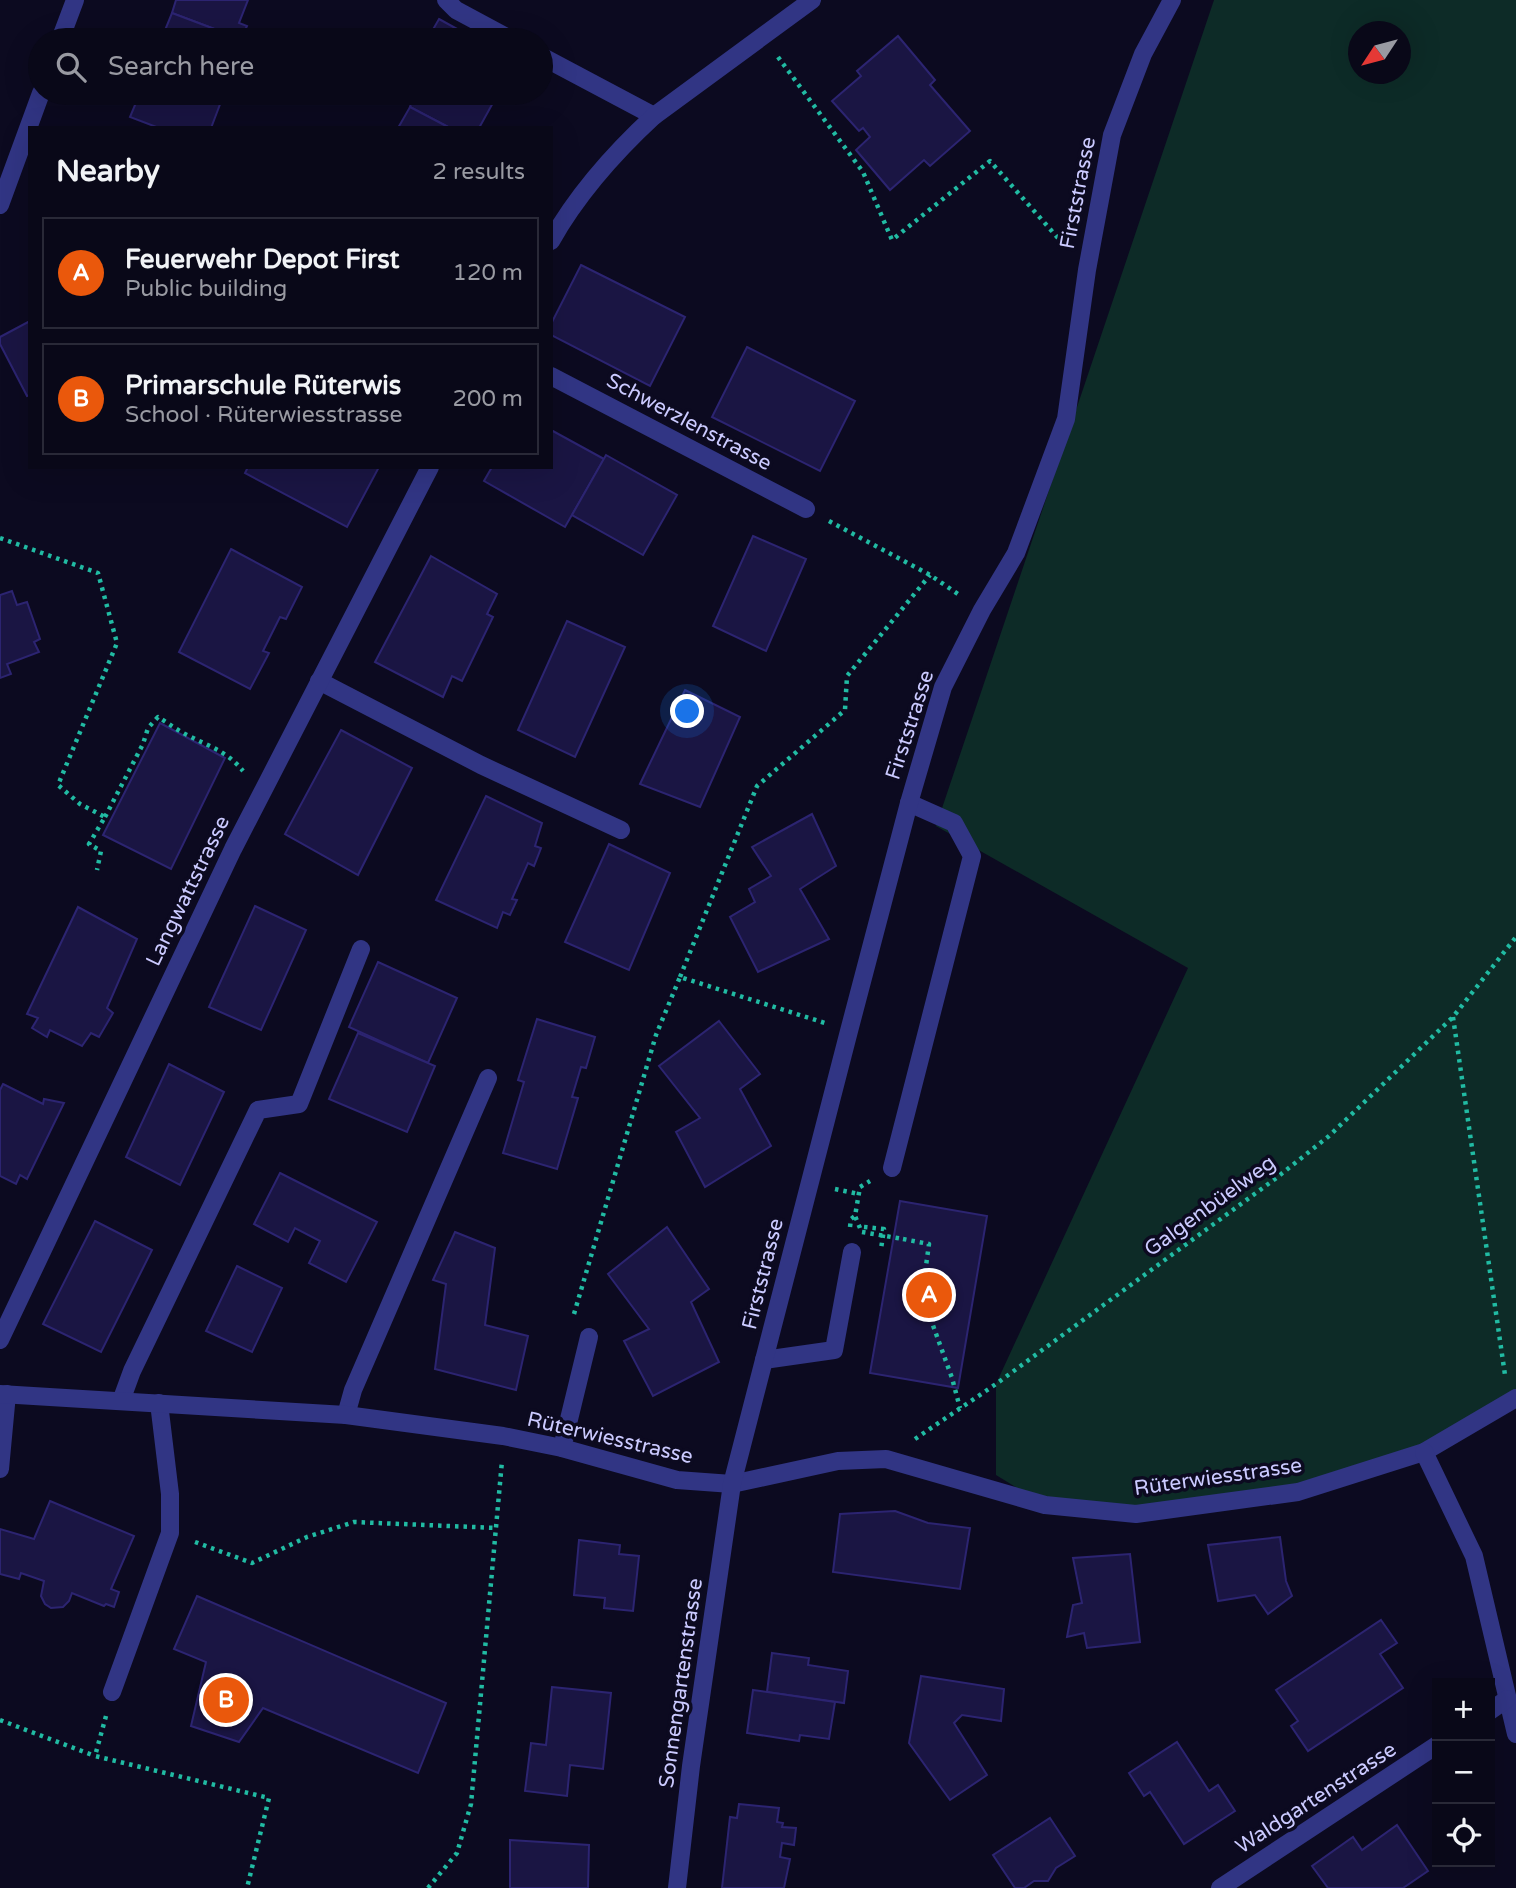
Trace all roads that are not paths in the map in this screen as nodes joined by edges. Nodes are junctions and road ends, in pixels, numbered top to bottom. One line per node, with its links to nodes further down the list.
1 (75, 0): 5 (street)
2 (446, 0): 6 (street)
3 (812, 0): 9 (street)
4 (1172, 0): 18 (street, Firststrasse)
5 (64, 28)
6 (490, 28)
7 (553, 62): 9 (street)
8 (37, 105): 10 (street)
9 (654, 116): 13 (street)
10 (29, 126)
11 (28, 129): 12 (street)
12 (0, 205)
13 (553, 238)
14 (553, 377): 16 (street, Schwerzlenstrasse)
15 (429, 469): 17 (street, Langwattstrasse)
16 (806, 509)
17 (319, 681): 19 (street); 25 (street, Langwattstrasse)
18 (909, 803): 22 (street); 26 (street, Firststrasse)
19 (621, 830)
20 (361, 949): 28 (street)
21 (488, 1078): 31 (street)
22 (892, 1168)
23 (852, 1252): 26 (street)
24 (589, 1337): 32 (street)
25 (0, 1340)
26 (764, 1360): 35 (street, Firststrasse)
27 (4, 1394): 28 (street, Rüterwiesstrasse); 34 (street)
28 (121, 1401): 30 (street, Rüterwiesstrasse)
29 (1512, 1401): 33 (street, Rüterwiesstrasse)
30 (159, 1404): 31 (street, Rüterwiesstrasse); 36 (street)
31 (346, 1415): 32 (street, Rüterwiesstrasse)
32 (562, 1448): 35 (street, Rüterwiesstrasse)
33 (1424, 1452): 35 (street, Rüterwiesstrasse); 37 (street)
34 (0, 1469)
35 (732, 1484): 41 (street, Sonnengartenstrasse)
36 (112, 1692)
37 (1507, 1699): 38 (street); 39 (street)
38 (1495, 1707)
39 (1516, 1734)
40 (1432, 1748): 42 (street, Waldgartenstrasse)
41 (677, 1888)
42 (1220, 1888)

